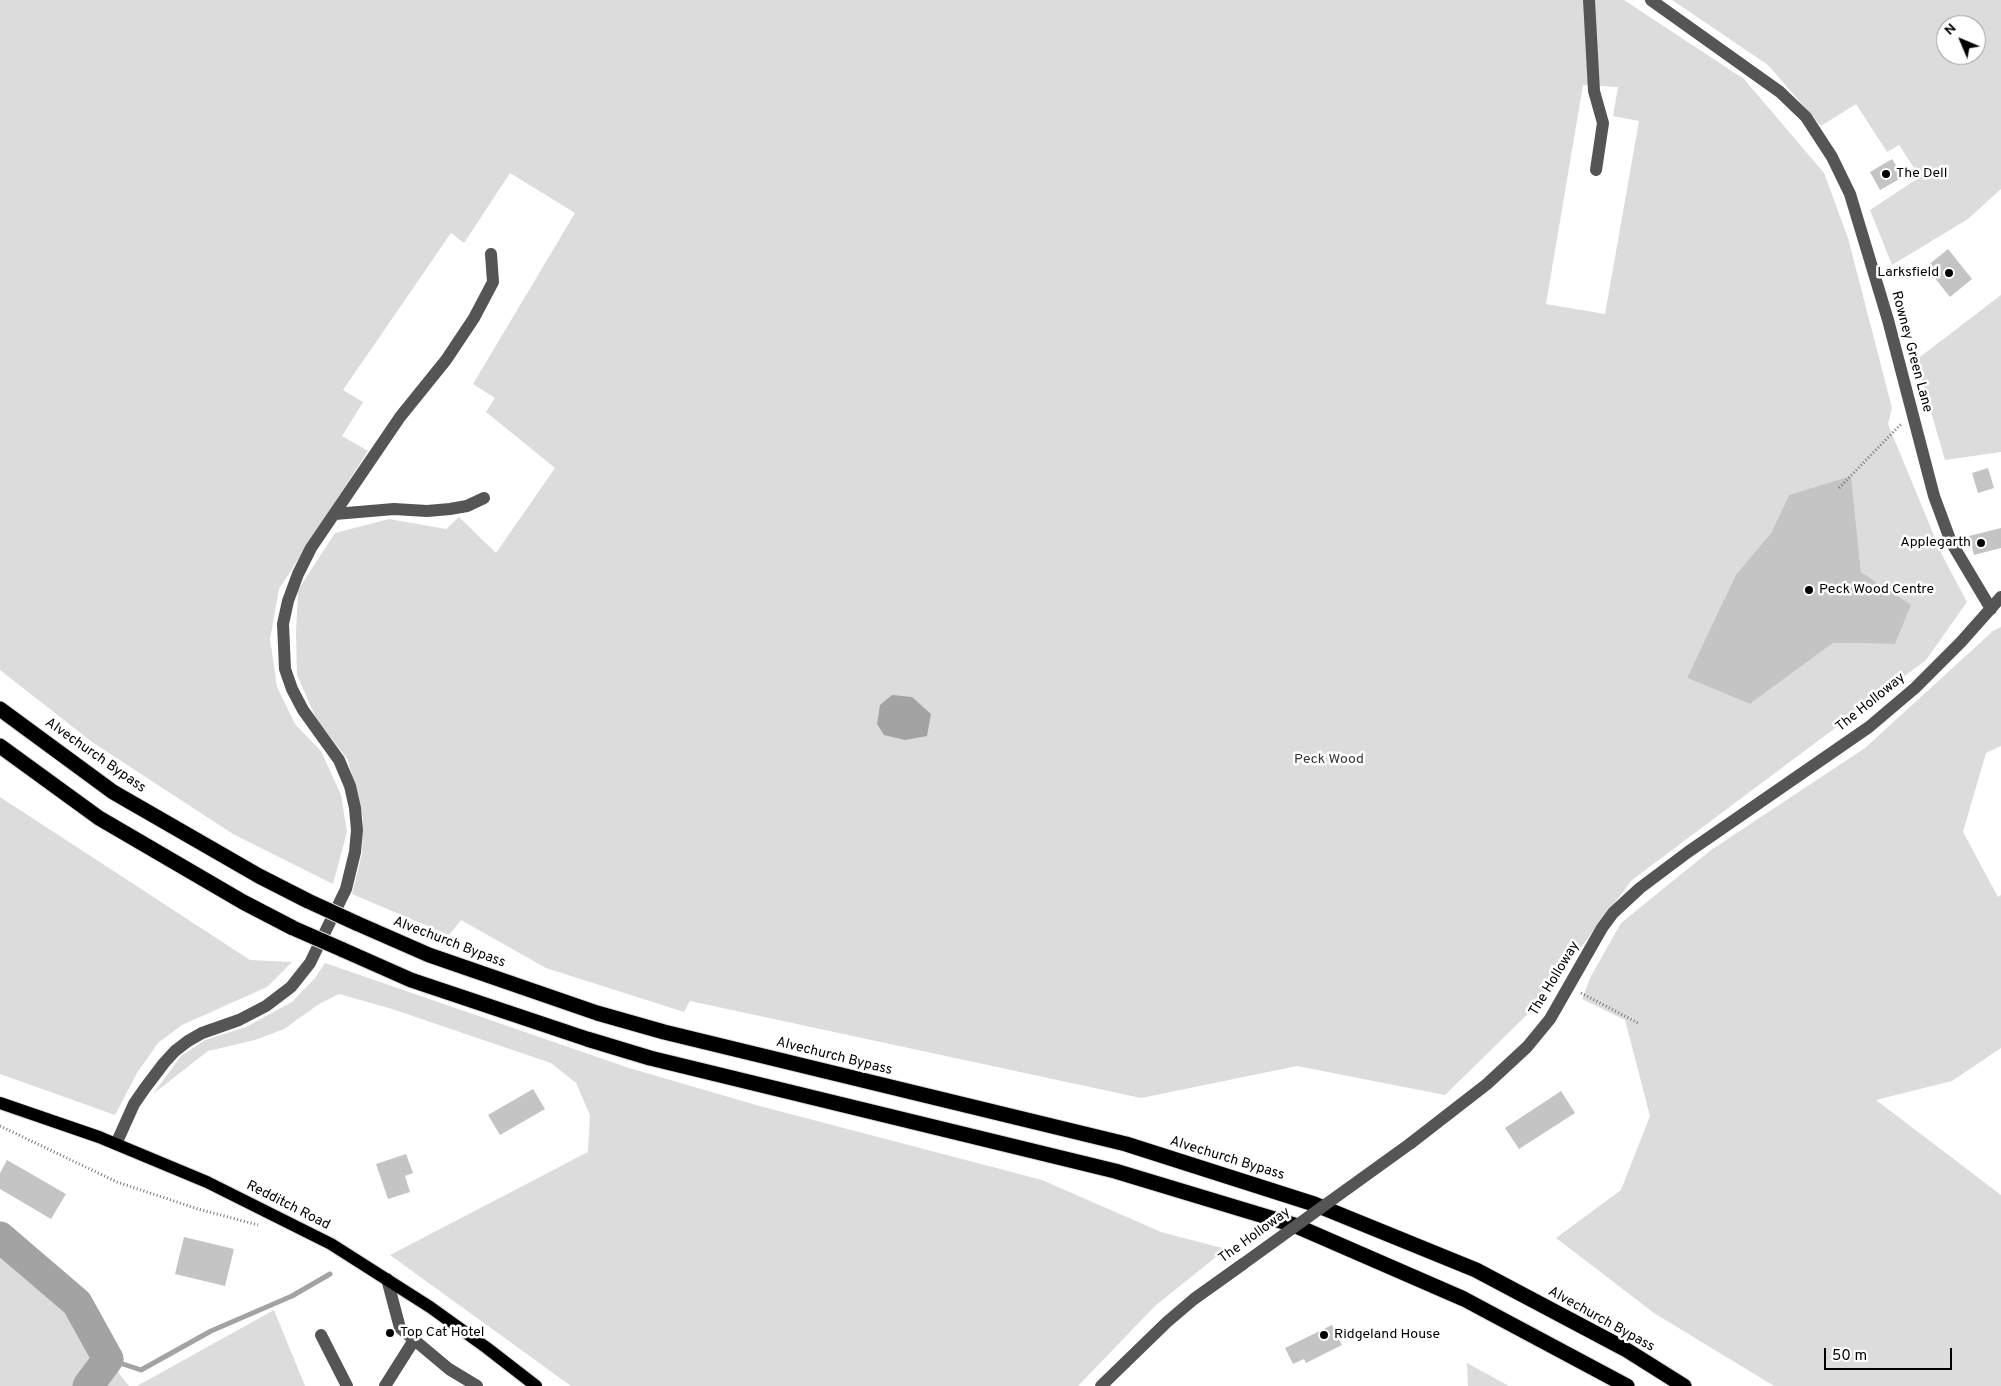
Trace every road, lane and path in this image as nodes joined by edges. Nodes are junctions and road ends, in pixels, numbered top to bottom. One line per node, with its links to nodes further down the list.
1 (1589, 0): 3 (street)
2 (1651, 0): 5 (street, Rowney Green Lane)
3 (1596, 170)
4 (491, 254): 8 (street)
5 (1912, 413): 6 (path); 10 (street, Rowney Green Lane)
6 (1839, 488)
7 (484, 498): 8 (street)
8 (335, 514): 17 (street)
9 (2001, 597): 10 (street, The Holloway)
10 (1991, 609): 13 (street, The Holloway)
11 (0, 709): 28 (highway, Alvechurch Bypass, bridge)
12 (0, 746): 27 (highway, bridge)
13 (1571, 984): 14 (path); 26 (street, The Holloway, bridge)
14 (1638, 1022)
15 (0, 1103): 17 (main road, Redditch Road)
16 (0, 1126): 18 (path)
17 (116, 1144): 19 (main road, Redditch Road)
18 (258, 1226)
19 (387, 1280): 21 (street); 25 (main road, Redditch Road)
20 (321, 1335): 22 (street)
21 (414, 1340): 23 (street); 24 (street)
22 (347, 1386)
23 (385, 1386)
24 (477, 1386)
25 (536, 1386)
26 (1101, 1386)
27 (1628, 1386)
28 (1684, 1386)

